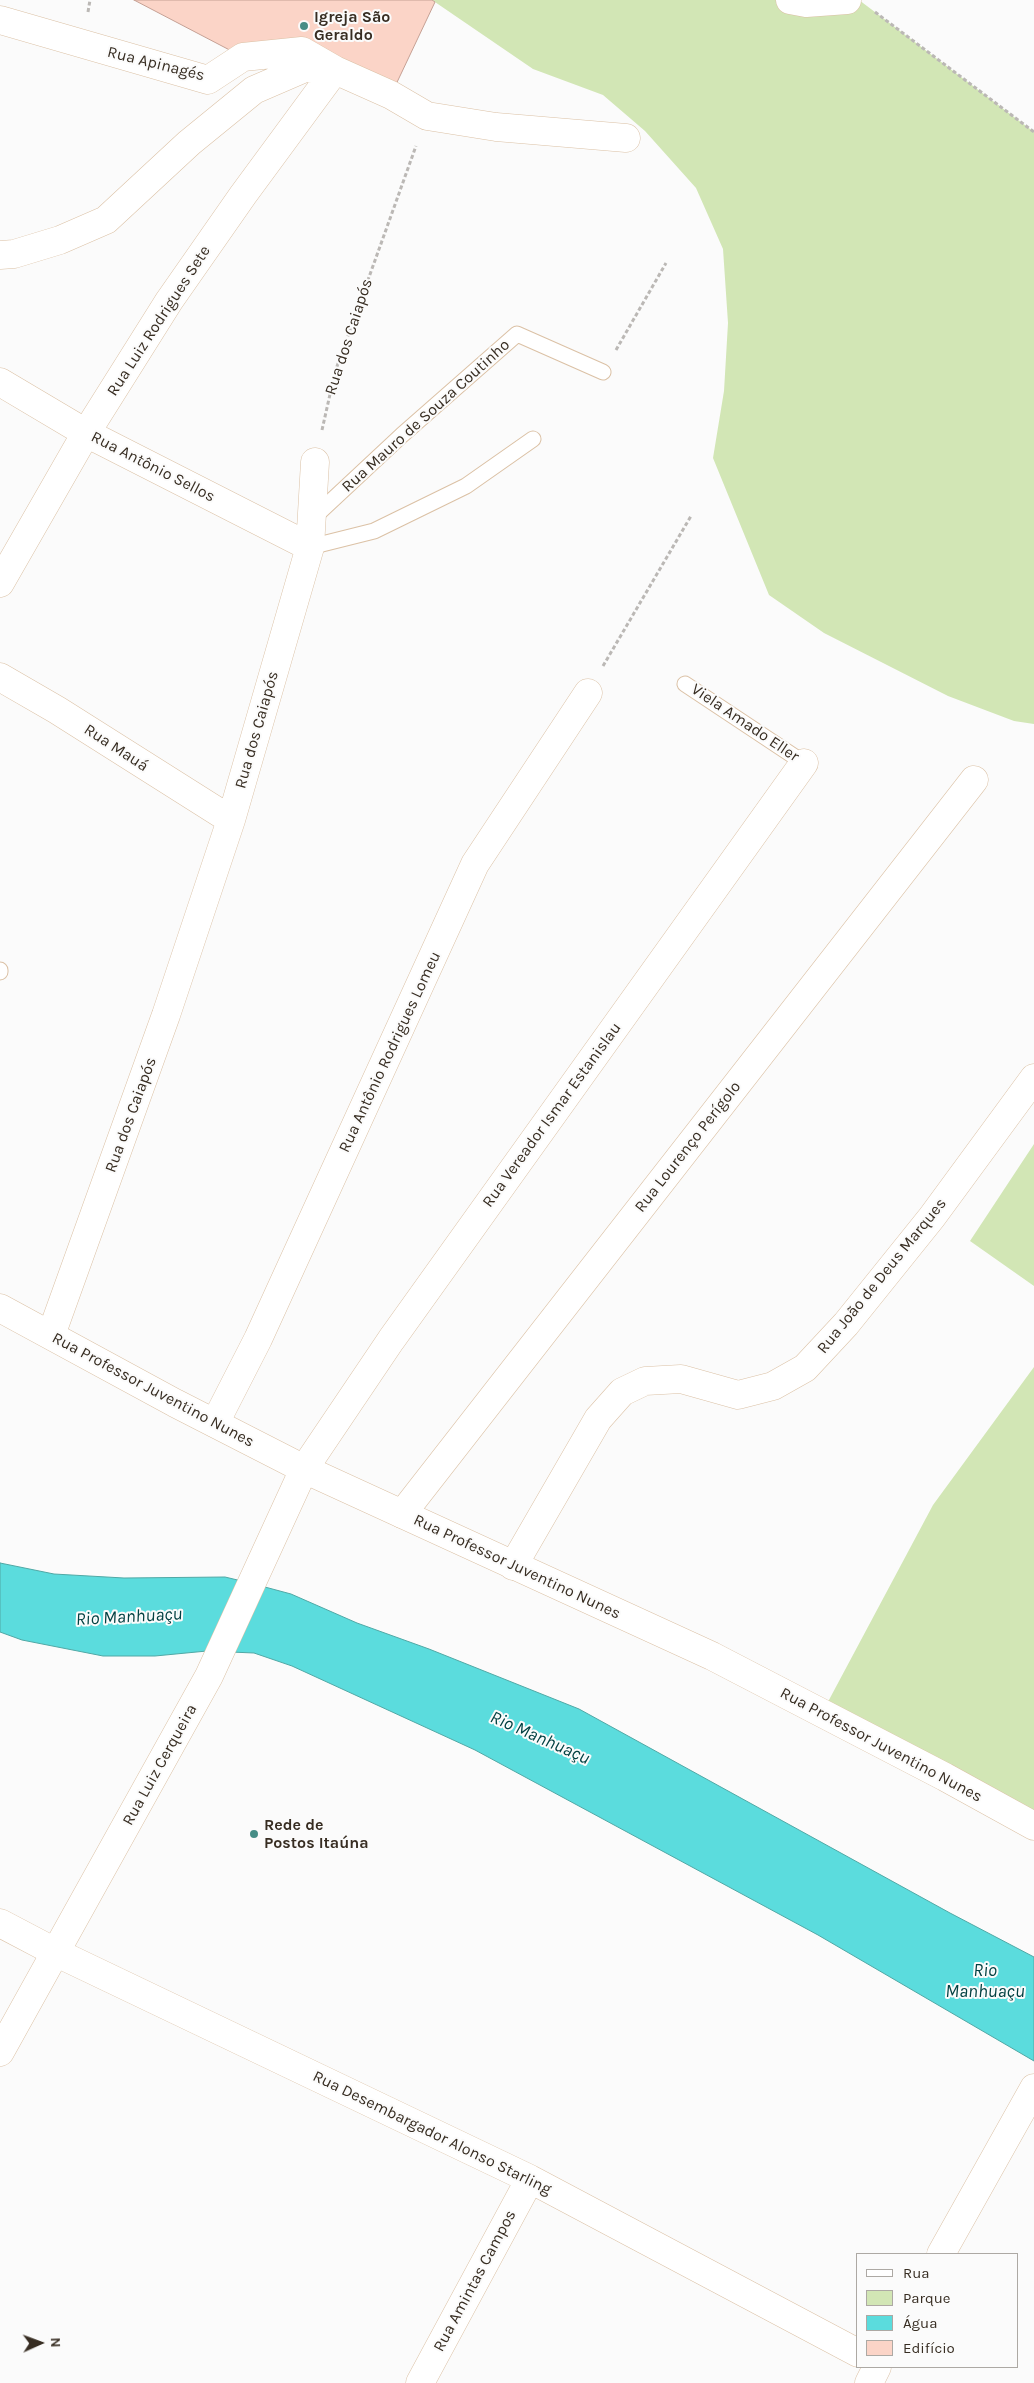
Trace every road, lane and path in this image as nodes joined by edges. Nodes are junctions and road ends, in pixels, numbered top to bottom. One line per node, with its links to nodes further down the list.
1 (790, 0): 2 (street)
2 (847, 0)
3 (874, 12): 7 (path)
4 (0, 20): 5 (street, Rua Apinagés)
5 (335, 70): 6 (street); 9 (street); 13 (street, Rua Luiz Rodrigues Sete)
6 (427, 116): 8 (street); 15 (path, Rua dos Caiapós)
7 (1034, 132)
8 (626, 138)
9 (0, 255)
10 (666, 262): 11 (path)
11 (603, 372): 17 (lane, Rua Mauro de Souza Coutinho)
12 (0, 382): 13 (street, Rua Antônio Sellos)
13 (86, 433): 18 (street, Rua Antônio Sellos); 19 (street, Rua Luiz Rodrigues Sete)
14 (533, 439): 18 (lane)
15 (315, 462): 17 (street, Rua dos Caiapós)
16 (691, 516): 22 (path)
17 (311, 520): 18 (street, Rua dos Caiapós)
18 (310, 547): 25 (street, Rua dos Caiapós)
19 (0, 583)
20 (0, 677): 25 (street, Rua Mauá)
21 (686, 684): 23 (lane, Viela Amado Eller)
22 (588, 693): 29 (street, Rua Antônio Rodrigues Lomeu)
23 (804, 763): 30 (street, Rua Vereador Ismar Estanislau)
24 (974, 780): 31 (street, Rua Lourenço Perígolo)
25 (231, 820): 28 (street, Rua dos Caiapós)
26 (1034, 1078): 32 (street, Rua João de Deus Marques)
27 (0, 1308): 28 (street, Rua Professor Juventino Nunes)
28 (51, 1335): 29 (street, Rua Professor Juventino Nunes)
29 (215, 1423): 30 (street, Rua Professor Juventino Nunes)
30 (304, 1469): 31 (street, Rua Professor Juventino Nunes); 35 (street, Rua Luiz Cerqueira)
31 (402, 1514): 32 (street, Rua Professor Juventino Nunes)
32 (513, 1566): 33 (street, Rua Professor Juventino Nunes)
33 (1034, 1826)
34 (0, 1923): 35 (street, Rua Desembargador Alonso Starling)
35 (57, 1953): 36 (street, Rua Luiz Cerqueira); 38 (street, Rua Desembargador Alonso Starling)
36 (0, 2052)
37 (1034, 2088): 39 (street)
38 (530, 2179): 40 (street, Rua Desembargador Alonso Starling); 42 (street, Rua Amintas Campos)
39 (942, 2253)
40 (856, 2352)
41 (876, 2368): 43 (street)
42 (420, 2383)
43 (869, 2383)

